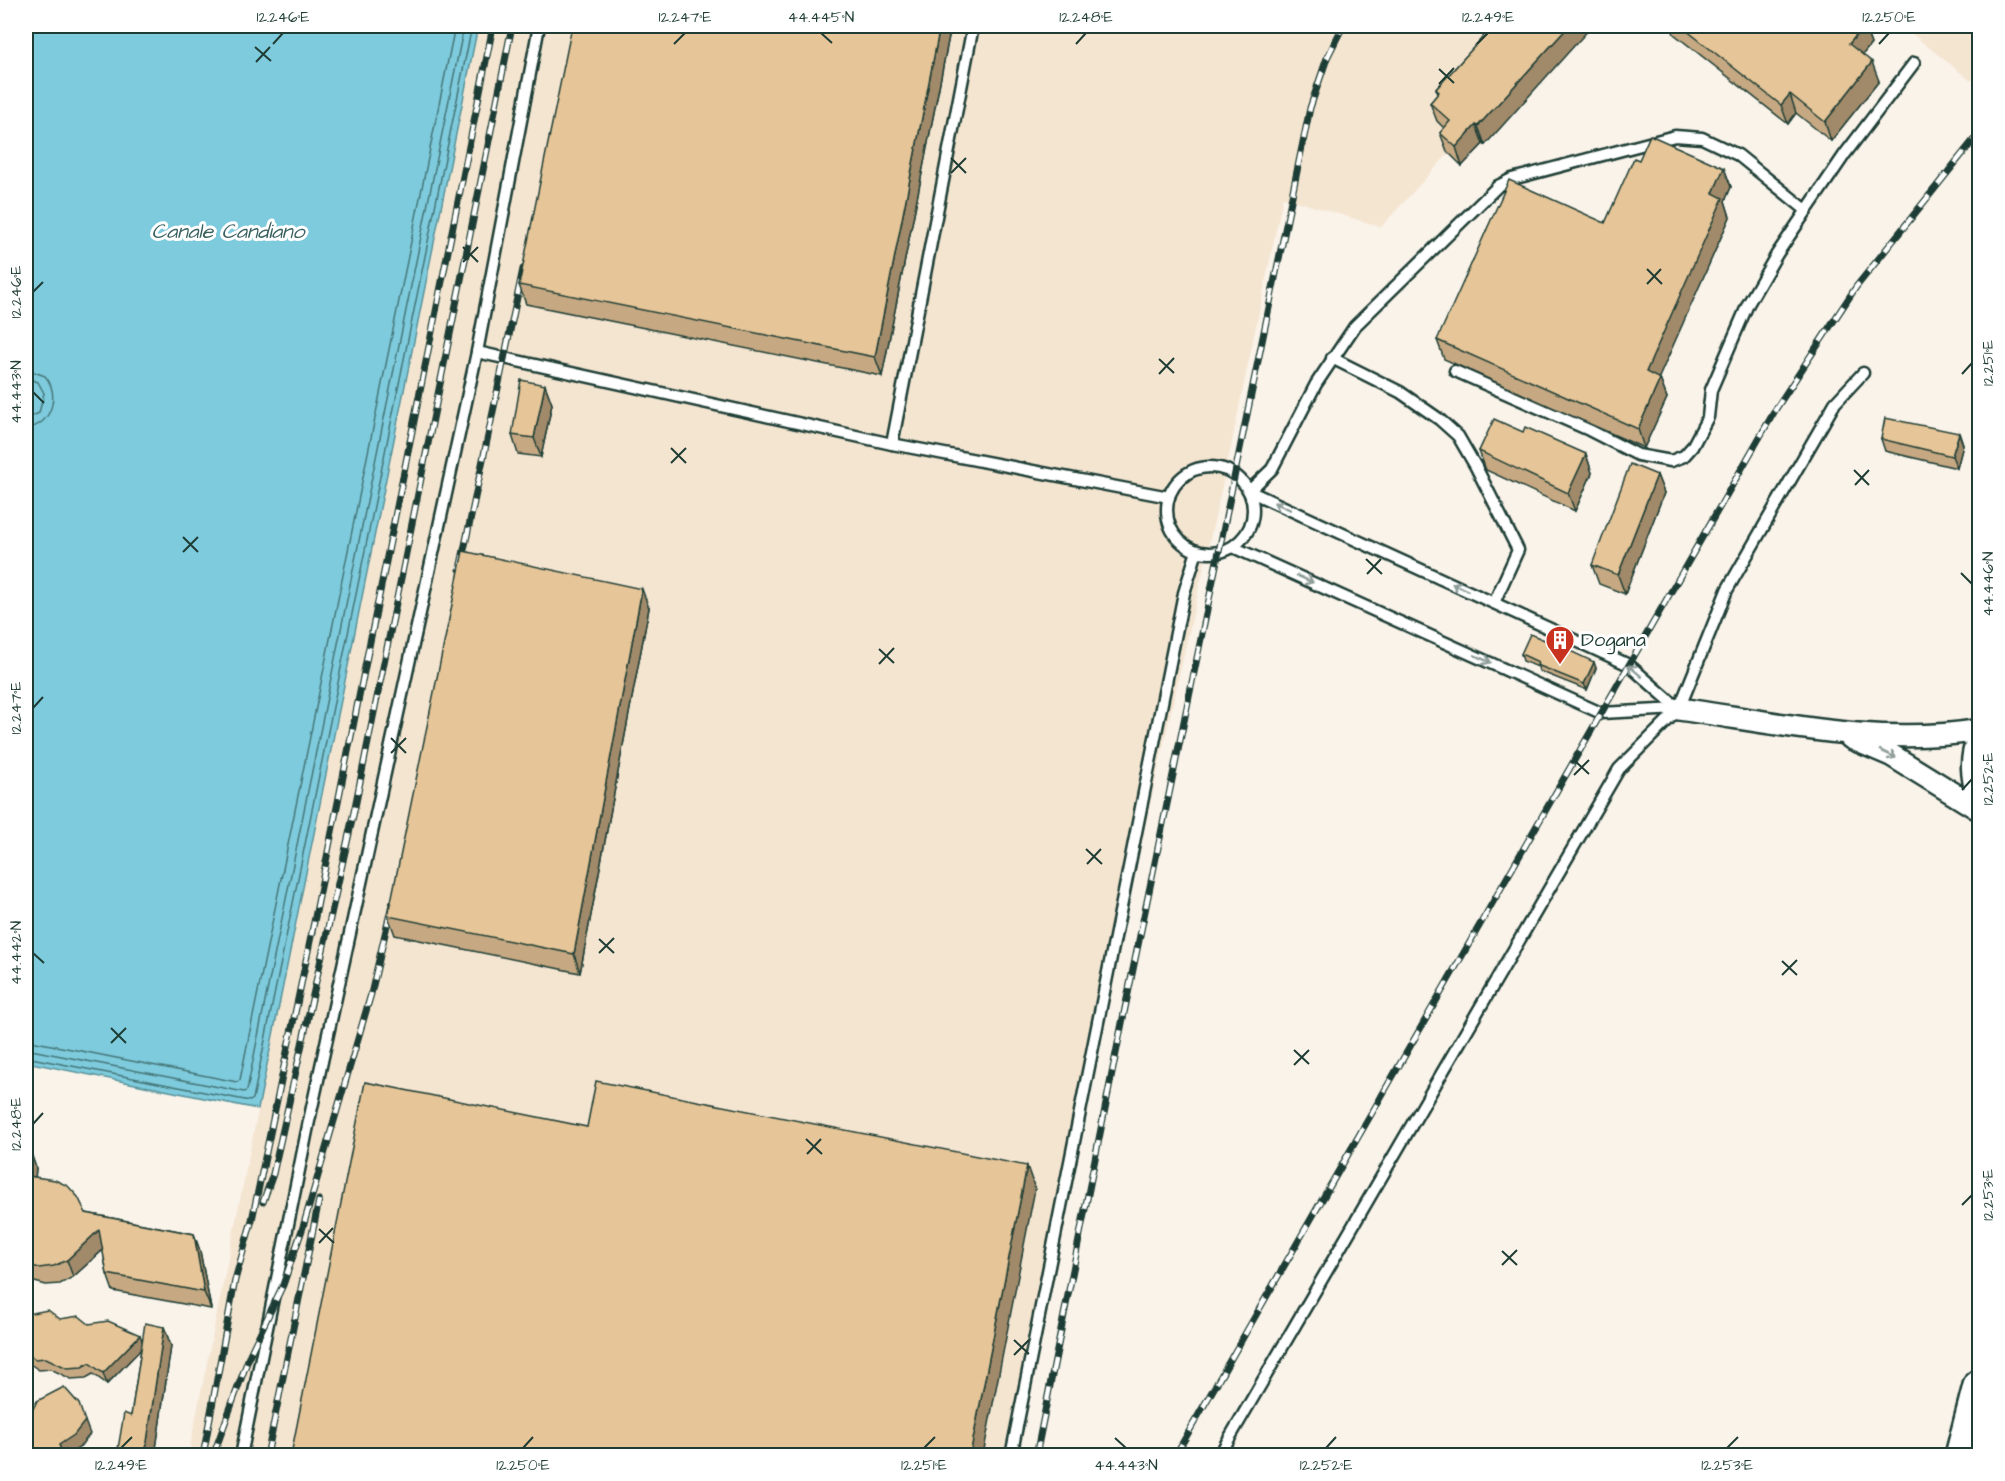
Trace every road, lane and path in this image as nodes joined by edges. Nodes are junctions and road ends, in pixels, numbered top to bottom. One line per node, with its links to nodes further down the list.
1 (539, 26): 5 (lane)
2 (973, 26): 9 (lane)
3 (1914, 63): 4 (lane)
4 (1806, 210): 6 (lane); 7 (lane)
5 (477, 352): 9 (lane); 22 (lane)
6 (1332, 358): 10 (lane); 14 (lane)
7 (1455, 371)
8 (1863, 373): 15 (lane)
9 (892, 444): 11 (lane)
10 (1249, 491): 11 (lane); 12 (lane); 14 (lane, one-way to 10)
11 (1169, 497): 13 (lane)
12 (1233, 547): 13 (lane); 15 (lane, one-way to 15)
13 (1197, 550): 23 (lane)
14 (1494, 603): 15 (lane, one-way to 14)
15 (1679, 710): 17 (street); 24 (lane)
16 (1980, 730): 17 (street)
17 (1834, 731): 20 (street, one-way to 20)
18 (1980, 742): 19 (street)
19 (1980, 794)
20 (1980, 810)
21 (1980, 1386): 25 (highway)
22 (241, 1455)
23 (1011, 1455)
24 (1219, 1455)
25 (1962, 1455)

